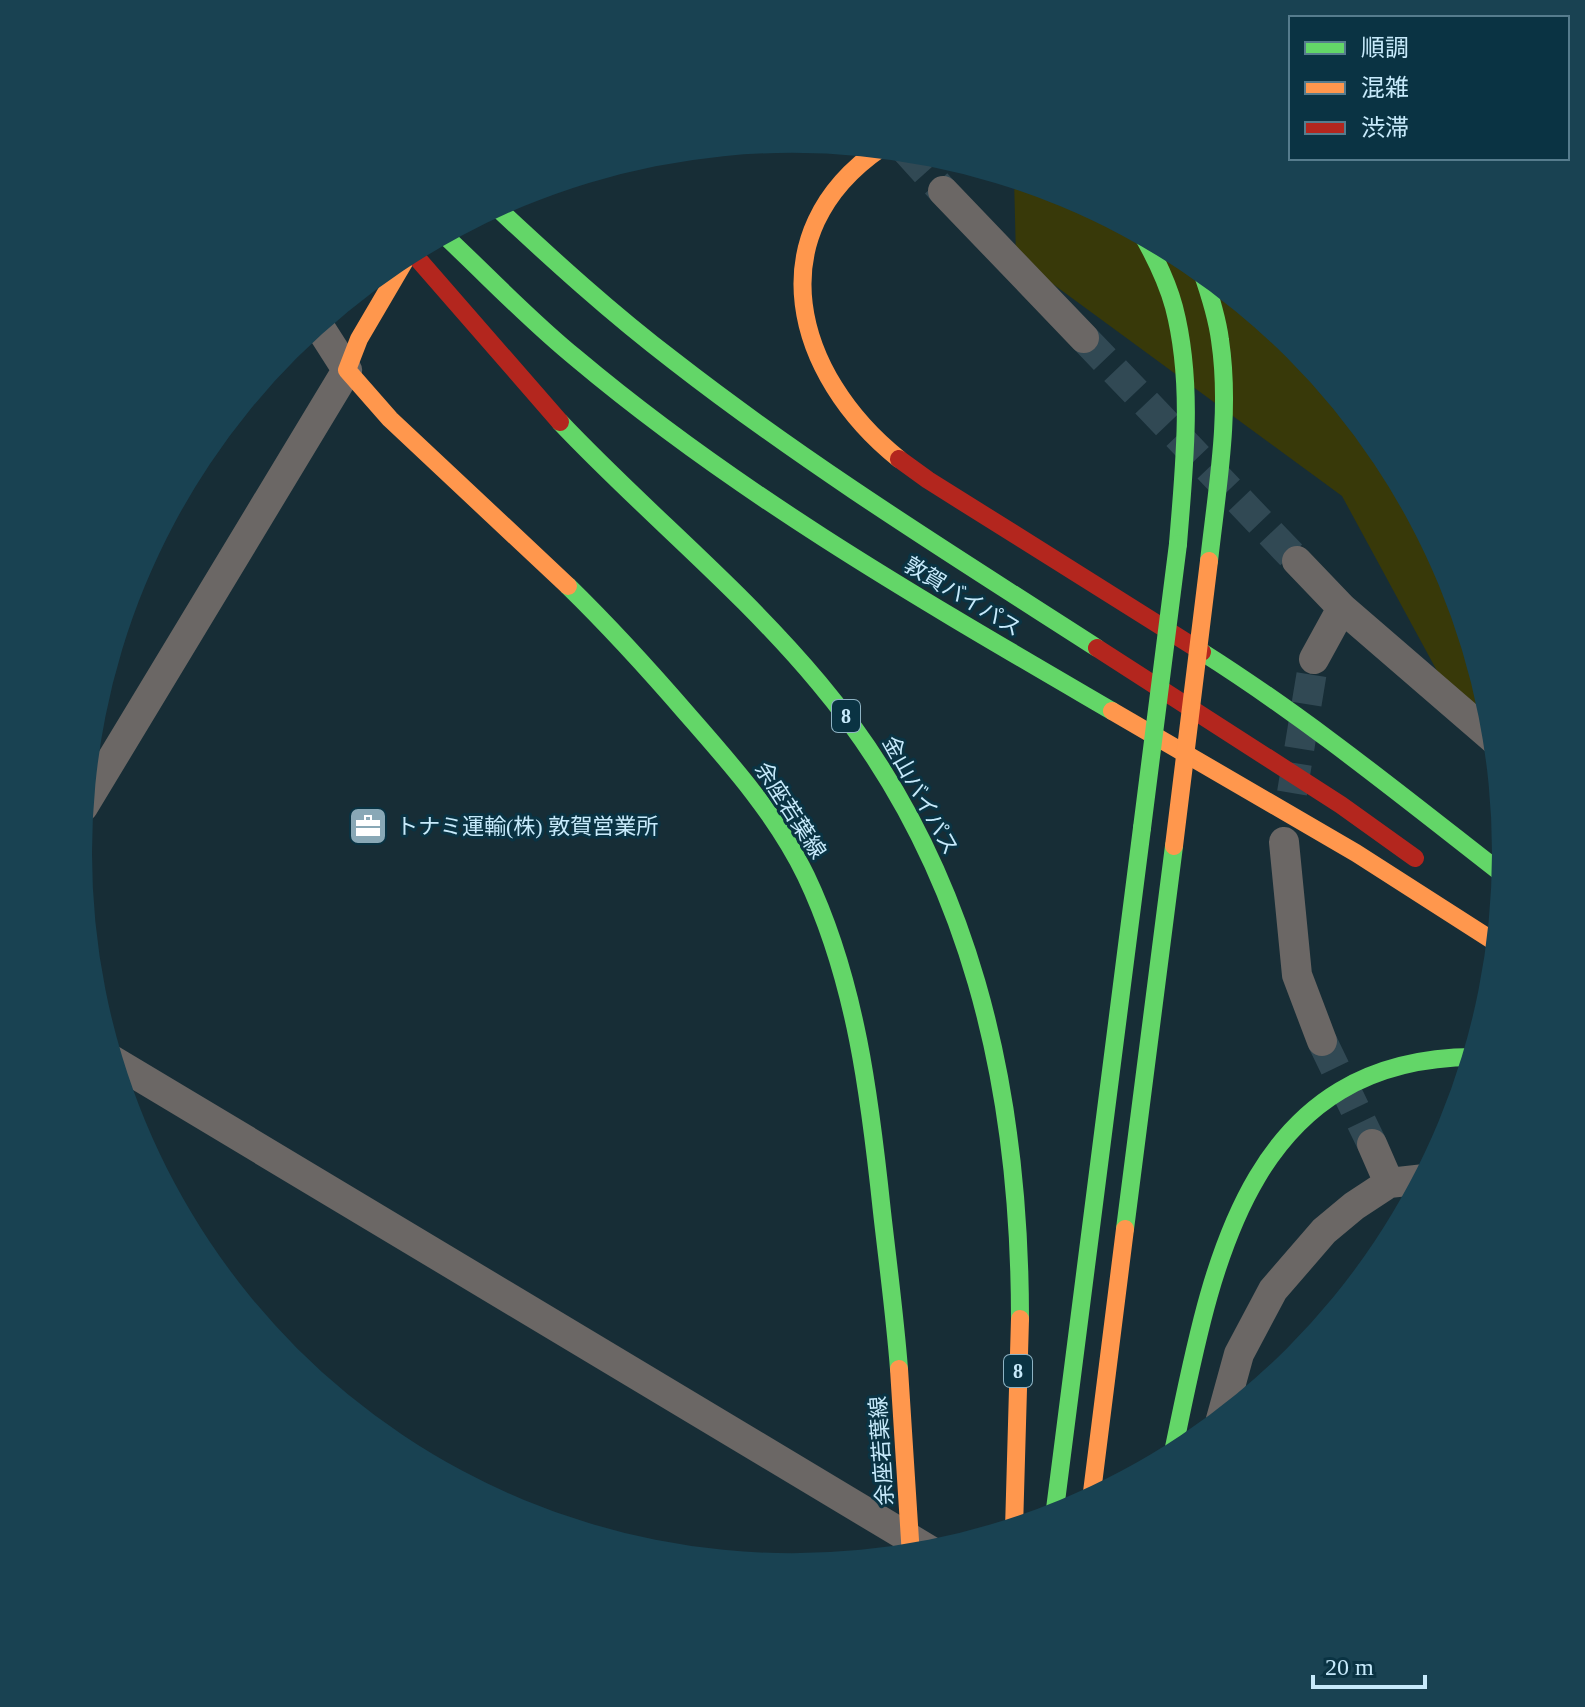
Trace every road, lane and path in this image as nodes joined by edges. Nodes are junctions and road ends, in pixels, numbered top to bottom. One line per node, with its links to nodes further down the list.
1 (869, 157): 19 (main road)
2 (943, 191): 10 (street)
3 (504, 215): 18 (main road, 敦賀バイパス)
4 (451, 242): 20 (main road, 敦賀バイパス)
5 (1153, 253): 30 (main road, bridge)
6 (418, 262): 31 (main road, 金山バイパス / 8)
7 (396, 276): 11 (main road)
8 (1208, 290): 29 (main road, bridge)
9 (324, 334): 11 (street)
10 (1084, 338)
11 (347, 370): 16 (street); 32 (main road, 余座若葉線)
12 (1297, 561): 13 (street)
13 (1342, 608): 14 (street); 15 (street)
14 (1314, 659)
15 (1482, 729)
16 (95, 787)
17 (1284, 842): 21 (street)
18 (1427, 866)
19 (1493, 866)
20 (1488, 937)
21 (1322, 1041)
22 (1463, 1057): 28 (main road)
23 (126, 1068): 33 (street)
24 (1372, 1144): 26 (street)
25 (1412, 1180): 26 (street)
26 (1389, 1183): 27 (street)
27 (1225, 1404)
28 (1176, 1440)
29 (1093, 1486)
30 (1056, 1503)
31 (1014, 1518)
32 (918, 1543)
33 (909, 1544)

